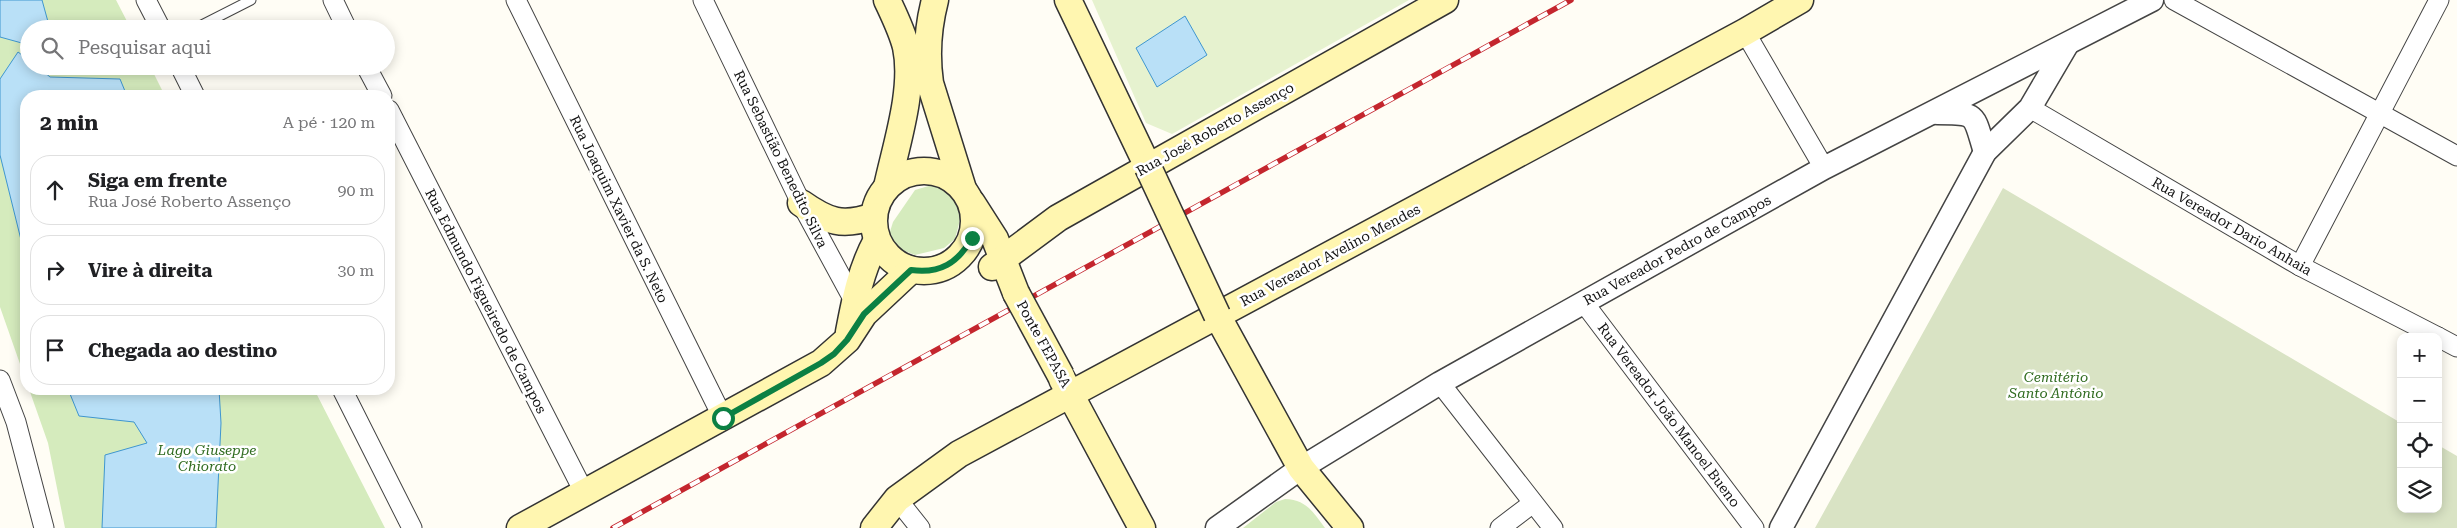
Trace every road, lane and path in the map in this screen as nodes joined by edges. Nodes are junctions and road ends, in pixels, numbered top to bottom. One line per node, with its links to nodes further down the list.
1 (146, 0): 14 (street)
2 (251, 0): 15 (lane)
3 (333, 0): 16 (street)
4 (516, 0): 49 (street, Rua Joaquim Xavier da S. Neto)
5 (702, 0): 33 (street, Rua Sebastião Benedito Silva)
6 (887, 0): 31 (main road)
7 (935, 0): 32 (main road)
8 (1068, 0): 29 (main road)
9 (1445, 0): 29 (main road, Rua José Roberto Assenço)
10 (1800, 0): 17 (main road, Rua Vereador Avelino Mendes)
11 (2152, 0): 18 (street, Rua Vereador Pedro de Campos)
12 (2174, 0): 24 (street)
13 (2439, 0): 24 (street)
14 (156, 20)
15 (212, 20)
16 (343, 20)
17 (1745, 32): 30 (street); 41 (main road, Rua Vereador Avelino Mendes)
18 (2067, 44): 23 (street); 25 (street, Rua Vereador Pedro de Campos)
19 (184, 75): 21 (street)
20 (371, 75): 22 (street)
21 (192, 90)
22 (379, 90)
23 (2030, 108): 27 (street); 36 (street, Rua Vereador Dario Anhaia)
24 (2380, 112): 28 (street); 36 (street)
25 (1934, 113): 27 (street); 30 (street, Rua Vereador Pedro de Campos)
26 (395, 122): 51 (street, Rua Edmundo Figueiredo de Campos)
27 (1985, 152): 65 (street)
28 (2457, 156)
29 (1148, 167): 38 (main road, Rua José Roberto Assenço); 41 (main road, bridge)
30 (1824, 168): 39 (street, Rua Vereador Pedro de Campos)
31 (887, 187): 32 (main road); 34 (main road)
32 (967, 196): 35 (main road); 38 (main road, Ponte FEPASA)
33 (801, 203): 34 (main road); 40 (street, Rua Sebastião Benedito Silva)
34 (876, 228): 37 (main road); 40 (main road)
35 (963, 254): 37 (main road); 38 (main road)
36 (2300, 266): 42 (street, Rua Vereador Dario Anhaia)
37 (911, 270): 40 (main road)
38 (1005, 275): 47 (main road, Ponte FEPASA, bridge)
39 (1584, 303): 46 (street, Rua Vereador Pedro de Campos); 64 (street, Rua Vereador João Manoel Bueno)
40 (859, 309): 49 (main road)
41 (1217, 315): 47 (main road, Rua Vereador Avelino Mendes); 50 (main road)
42 (2430, 333)
43 (2442, 339): 44 (street, Rua Vereador Dario Anhaia)
44 (2457, 347)
45 (0, 380): 54 (street)
46 (1440, 383): 50 (street, Rua Vereador Pedro de Campos); 53 (street)
47 (1066, 385): 52 (main road, Rua Vereador Avelino Mendes); 59 (main road, Ponte FEPASA)
48 (345, 395): 55 (street)
49 (723, 418): 51 (main road)
50 (1301, 468): 60 (street, Rua Vereador Pedro de Campos); 61 (main road)
51 (584, 492): 56 (main road)
52 (897, 499): 57 (main road, Rua Vereador Avelino Mendes); 58 (street)
53 (1533, 503): 62 (street); 63 (street)
54 (44, 528)
55 (412, 528)
56 (520, 528)
57 (874, 528)
58 (920, 528)
59 (1142, 528)
60 (1217, 528)
61 (1350, 528)
62 (1500, 528)
63 (1553, 528)
64 (1754, 528)
65 (1781, 528)

